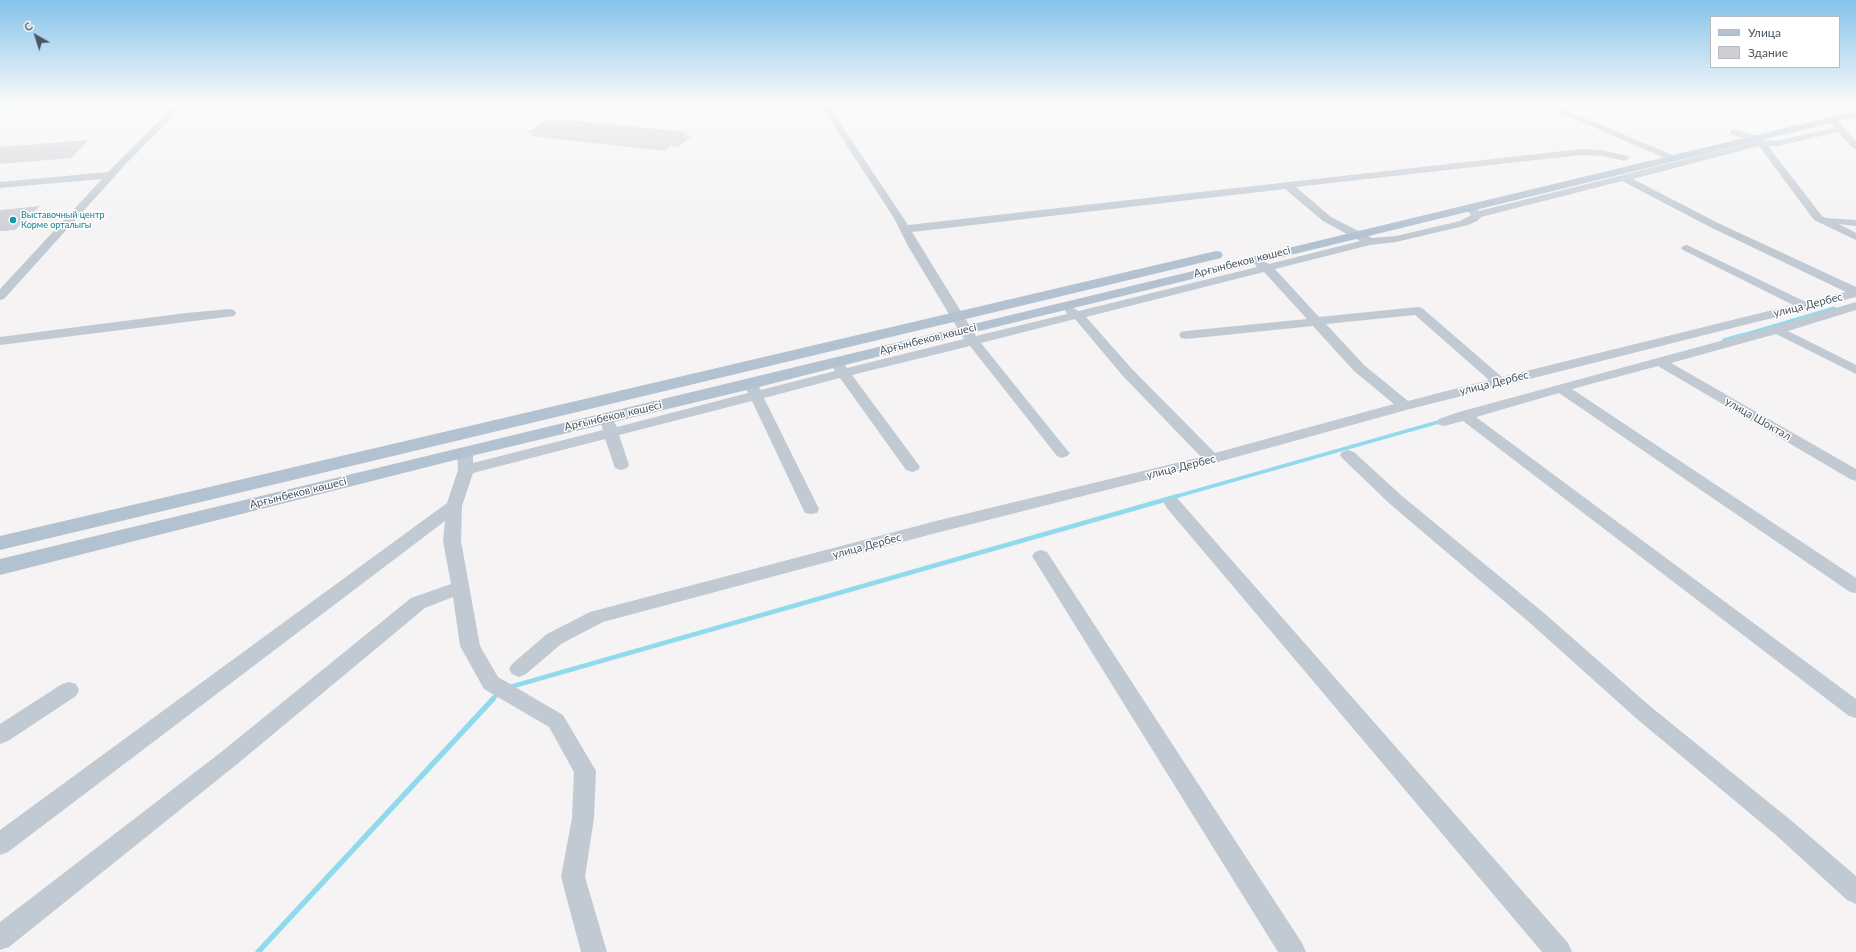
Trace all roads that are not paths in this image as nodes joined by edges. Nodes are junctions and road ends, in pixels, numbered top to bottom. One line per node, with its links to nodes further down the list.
1 (139, 147): 11 (street)
2 (853, 147): 19 (street)
3 (1647, 147): 8 (street)
4 (1670, 147): 8 (main road, Арғынбеков көшесі)
5 (1725, 147): 10 (main road, Арғынбеков көшесі)
6 (1734, 147): 12 (street)
7 (1762, 147): 16 (street)
8 (1655, 151): 9 (main road, Арғынбеков көшесі); 10 (street)
9 (1625, 158): 14 (street); 18 (main road, Арғынбеков көшесі)
10 (1672, 158): 15 (main road, Арғынбеков көшесі)
11 (112, 175): 13 (street); 25 (street)
12 (1624, 178): 15 (street); 24 (street)
13 (0, 185)
14 (1287, 185): 18 (street); 19 (street)
15 (1473, 211): 21 (main road, Арғынбеков көшесі)
16 (1818, 218): 17 (street); 20 (street)
17 (1856, 223)
18 (1339, 226): 21 (street); 34 (main road, Арғынбеков көшесі)
19 (905, 229): 34 (street)
20 (1856, 237)
21 (1363, 239): 23 (main road, Арғынбеков көшесі)
22 (1687, 248): 27 (street)
23 (1260, 263): 26 (main road, Арғынбеков көшесі); 31 (street); 33 (street)
24 (1856, 292): 27 (street, улица Дербес)
25 (0, 296)
26 (1063, 306): 31 (street); 34 (main road, Арғынбеков көшесі)
27 (1805, 306): 41 (street, улица Дербес)
28 (1856, 306): 29 (street, улица Дербес)
29 (1841, 312): 32 (street); 35 (street, улица Дербес)
30 (230, 313): 37 (street)
31 (1078, 315): 34 (street); 50 (street)
32 (1856, 320)
33 (1317, 322): 36 (street); 41 (street); 44 (street)
34 (964, 329): 39 (main road, Арғынбеков көшесі); 48 (street); 58 (main road, Арғынбеков көшесі)
35 (1777, 330): 38 (street, улица Дербес); 40 (street)
36 (1186, 335)
37 (0, 341)
38 (1660, 362): 42 (street, улица Дербес); 54 (street, улица Шоктал)
39 (840, 367): 43 (main road, Арғынбеков көшесі); 53 (street)
40 (1856, 370)
41 (1499, 382): 44 (street, улица Дербес)
42 (1561, 388): 45 (street, улица Дербес); 62 (street)
43 (754, 390): 47 (main road, Арғынбеков көшесі); 57 (street)
44 (1405, 406): 50 (street, улица Дербес)
45 (1464, 415): 46 (street, улица Дербес); 65 (street)
46 (1444, 422)
47 (609, 425): 51 (main road, Арғынбеков көшесі); 52 (street)
48 (1062, 453)
49 (1348, 455): 68 (street)
50 (1212, 459): 63 (street, улица Дербес)
51 (465, 461): 56 (street); 60 (main road, Арғынбеков көшесі)
52 (621, 465)
53 (912, 467)
54 (1856, 476)
55 (1172, 503): 72 (street)
56 (454, 506): 61 (street); 67 (street)
57 (811, 509)
58 (0, 543)
59 (1041, 556): 71 (street)
60 (0, 567)
61 (461, 587): 69 (street); 70 (street)
62 (1856, 587)
63 (519, 669)
64 (69, 690): 66 (street)
65 (1856, 710)
66 (0, 735)
67 (0, 844)
68 (1856, 892)
69 (0, 938)
70 (594, 952)
71 (1293, 952)
72 (1559, 952)

